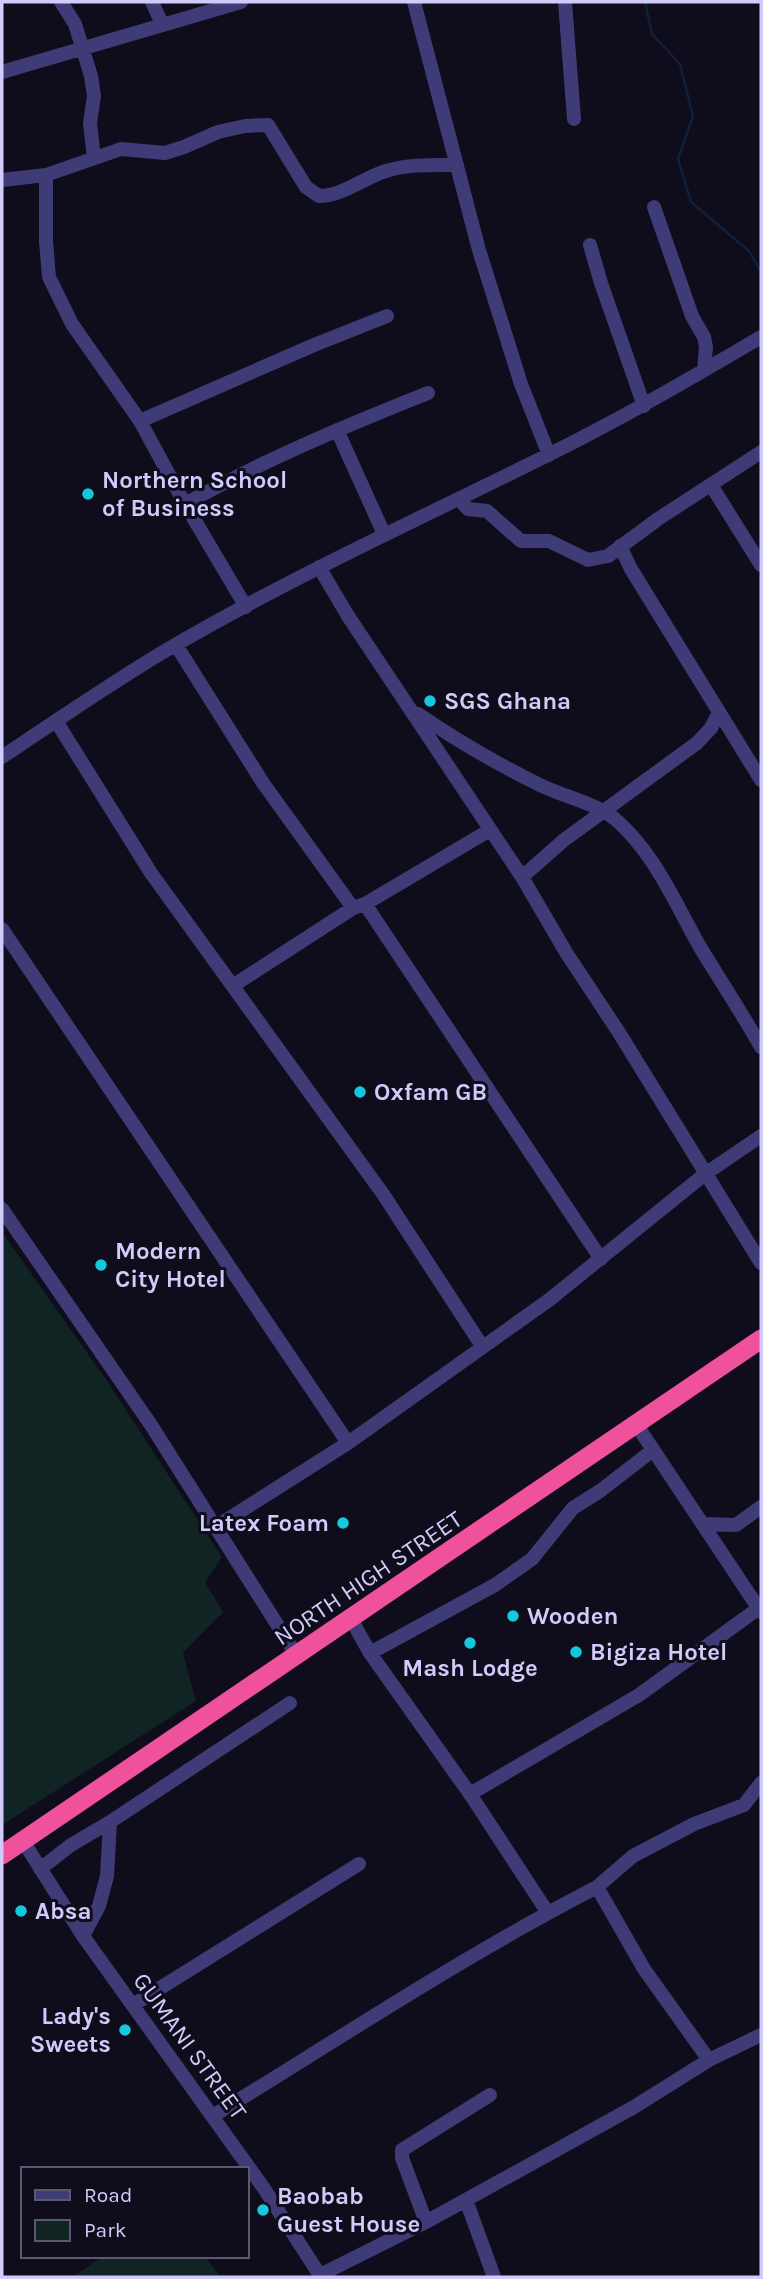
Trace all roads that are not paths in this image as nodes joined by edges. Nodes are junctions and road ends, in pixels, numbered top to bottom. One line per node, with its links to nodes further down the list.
1 (61, 2): 7 (street)
2 (152, 2): 6 (street)
3 (241, 2): 6 (street)
4 (414, 2): 11 (street)
5 (565, 2): 9 (street)
6 (162, 24): 7 (street)
7 (82, 47): 8 (street); 10 (street)
8 (2, 72)
9 (574, 119)
10 (94, 158): 11 (street); 12 (street)
11 (457, 165): 24 (street)
12 (46, 175): 13 (street); 21 (street)
13 (2, 180)
14 (654, 207): 18 (street)
15 (590, 245): 20 (street)
16 (387, 316): 21 (street)
17 (761, 337): 18 (street)
18 (704, 370): 20 (street)
19 (428, 393): 22 (street)
20 (643, 406): 24 (street)
21 (140, 421): 27 (street)
22 (337, 430): 27 (street); 28 (street)
23 (761, 452): 25 (street)
24 (549, 455): 26 (street)
25 (711, 485): 29 (street); 30 (street)
26 (459, 499): 28 (street); 29 (street)
27 (185, 504): 32 (street)
28 (384, 534): 31 (street)
29 (620, 546): 35 (street)
30 (761, 565)
31 (319, 567): 32 (street); 34 (street)
32 (246, 607): 33 (street)
33 (176, 645): 36 (street); 43 (street)
34 (412, 710): 40 (street); 41 (street)
35 (719, 712): 37 (street); 40 (street)
36 (56, 721): 38 (street); 45 (street)
37 (755, 754): 39 (street)
38 (2, 757)
39 (761, 780)
40 (602, 811): 42 (street); 46 (street)
41 (490, 830): 42 (street); 43 (street)
42 (522, 877): 49 (street)
43 (359, 906): 45 (street); 51 (street)
44 (2, 929): 56 (street)
45 (234, 985): 54 (street)
46 (755, 1021): 47 (street)
47 (761, 1047)
48 (761, 1136): 49 (street)
49 (705, 1174): 51 (street); 52 (street)
50 (2, 1209): 60 (street)
51 (601, 1259): 54 (street)
52 (761, 1263)
53 (761, 1339): 55 (highway, NORTH HIGH STREET)
54 (482, 1346): 56 (street)
55 (636, 1424): 57 (street); 62 (highway, NORTH HIGH STREET)
56 (348, 1443): 60 (street)
57 (653, 1450): 59 (street); 63 (street)
58 (761, 1507): 59 (street)
59 (703, 1524): 61 (street)
60 (214, 1528): 64 (street)
61 (760, 1610): 67 (street)
62 (351, 1619): 63 (street); 64 (highway, NORTH HIGH STREET)
63 (370, 1653): 67 (street)
64 (297, 1656): 69 (highway, NORTH HIGH STREET)
65 (290, 1703): 68 (street)
66 (761, 1783): 73 (street)
67 (470, 1794): 74 (street)
68 (110, 1822): 72 (street); 75 (street)
69 (23, 1841): 70 (highway, NORTH HIGH STREET); 72 (street, GUMANI STREET)
70 (2, 1855)
71 (359, 1864): 76 (street)
72 (40, 1869): 75 (street, GUMANI STREET)
73 (597, 1887): 74 (street); 78 (street)
74 (548, 1913): 80 (street)
75 (83, 1936): 76 (street, GUMANI STREET)
76 (133, 2005): 80 (street, GUMANI STREET)
77 (761, 2035): 78 (street)
78 (709, 2060): 81 (street)
79 (490, 2095): 82 (street)
80 (213, 2116): 83 (street, GUMANI STREET)
81 (466, 2200): 82 (street); 84 (street)
82 (426, 2222): 83 (street)
83 (320, 2276)
84 (494, 2277)

